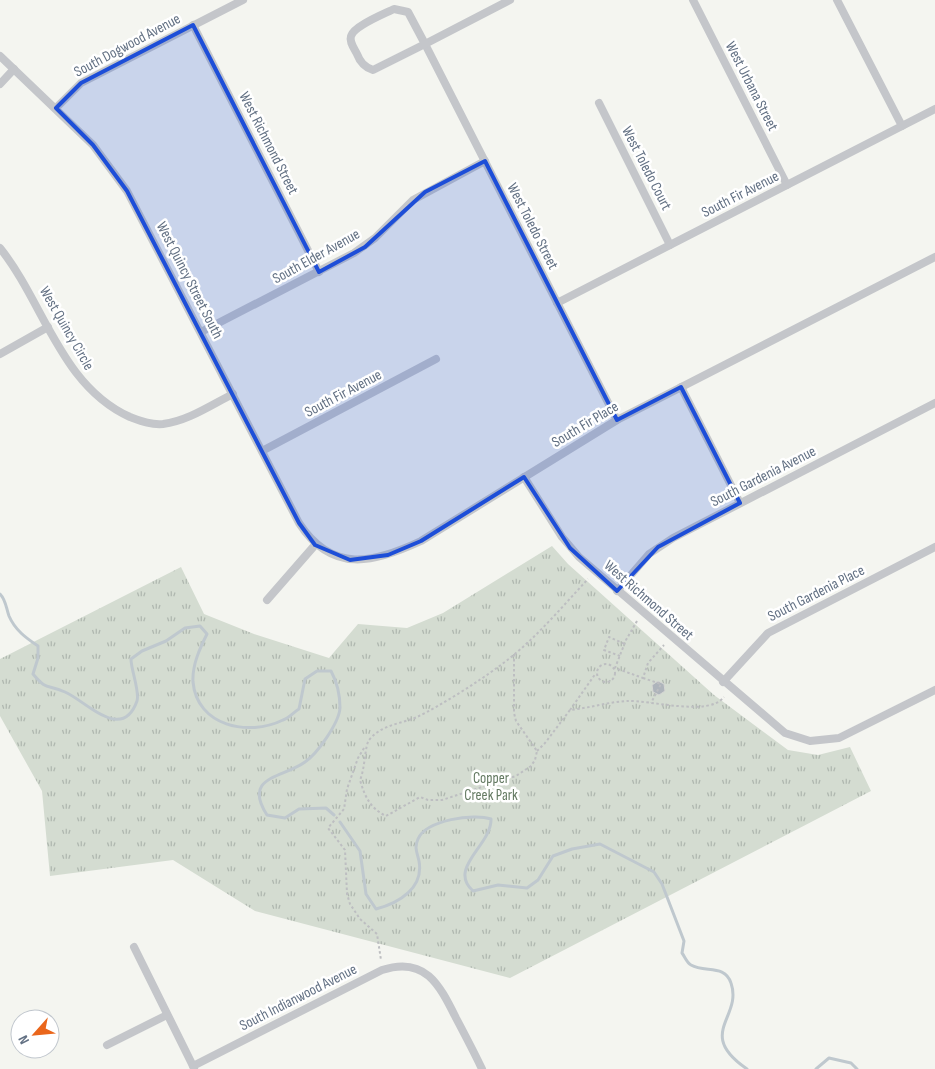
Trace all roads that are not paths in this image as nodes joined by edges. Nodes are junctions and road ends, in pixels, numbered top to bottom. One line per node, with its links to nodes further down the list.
1 (243, 0): 5 (street, South Dogwood Avenue)
2 (510, 0): 6 (street)
3 (693, 0): 15 (street, West Urbana Street)
4 (837, 0): 13 (street)
5 (193, 25): 11 (street, South Dogwood Avenue); 19 (street, West Richmond Street)
6 (425, 44): 6 (street); 14 (street, West Toledo Street)
7 (0, 56): 8 (street, West Quincy Street South)
8 (14, 69): 9 (street); 11 (street, West Quincy Street South)
9 (0, 84)
10 (599, 103): 16 (street, West Toledo Court)
11 (56, 108): 22 (street, West Quincy Street South)
12 (935, 109): 13 (street, South Fir Avenue)
13 (902, 126): 15 (street, South Fir Avenue)
14 (485, 160): 19 (street, South Elder Avenue); 20 (street, West Toledo Street)
15 (787, 185): 16 (street, South Fir Avenue)
16 (670, 245): 20 (street, South Fir Avenue)
17 (0, 248): 21 (street, West Quincy Circle)
18 (935, 257): 25 (street, South Fir Place)
19 (319, 272): 22 (street, South Elder Avenue)
20 (557, 303): 28 (street, West Toledo Street)
21 (48, 327): 23 (street); 26 (street, West Quincy Circle)
22 (201, 332): 26 (street, West Quincy Street South)
23 (0, 354)
24 (436, 359): 29 (street, South Fir Avenue)
25 (681, 387): 28 (street, South Fir Place); 31 (street)
26 (233, 394): 29 (street, West Quincy Street South)
27 (935, 403): 31 (street, South Gardenia Avenue)
28 (617, 420): 30 (street, South Fir Place)
29 (262, 451): 32 (street, West Quincy Street South)
30 (524, 477): 32 (street, South Fir Place); 34 (street, West Richmond Street)
31 (740, 503): 34 (street, South Gardenia Avenue)
32 (315, 545): 35 (street)
33 (935, 547): 36 (street, South Gardenia Place)
34 (617, 591): 36 (street, West Richmond Street)
35 (267, 600)
36 (723, 682): 37 (street, West Richmond Street)
37 (935, 690)
38 (134, 947): 39 (street)
39 (167, 1015): 40 (street); 41 (street)
40 (107, 1045)
41 (193, 1067): 42 (street, South Indianwood Avenue)
42 (482, 1069)

